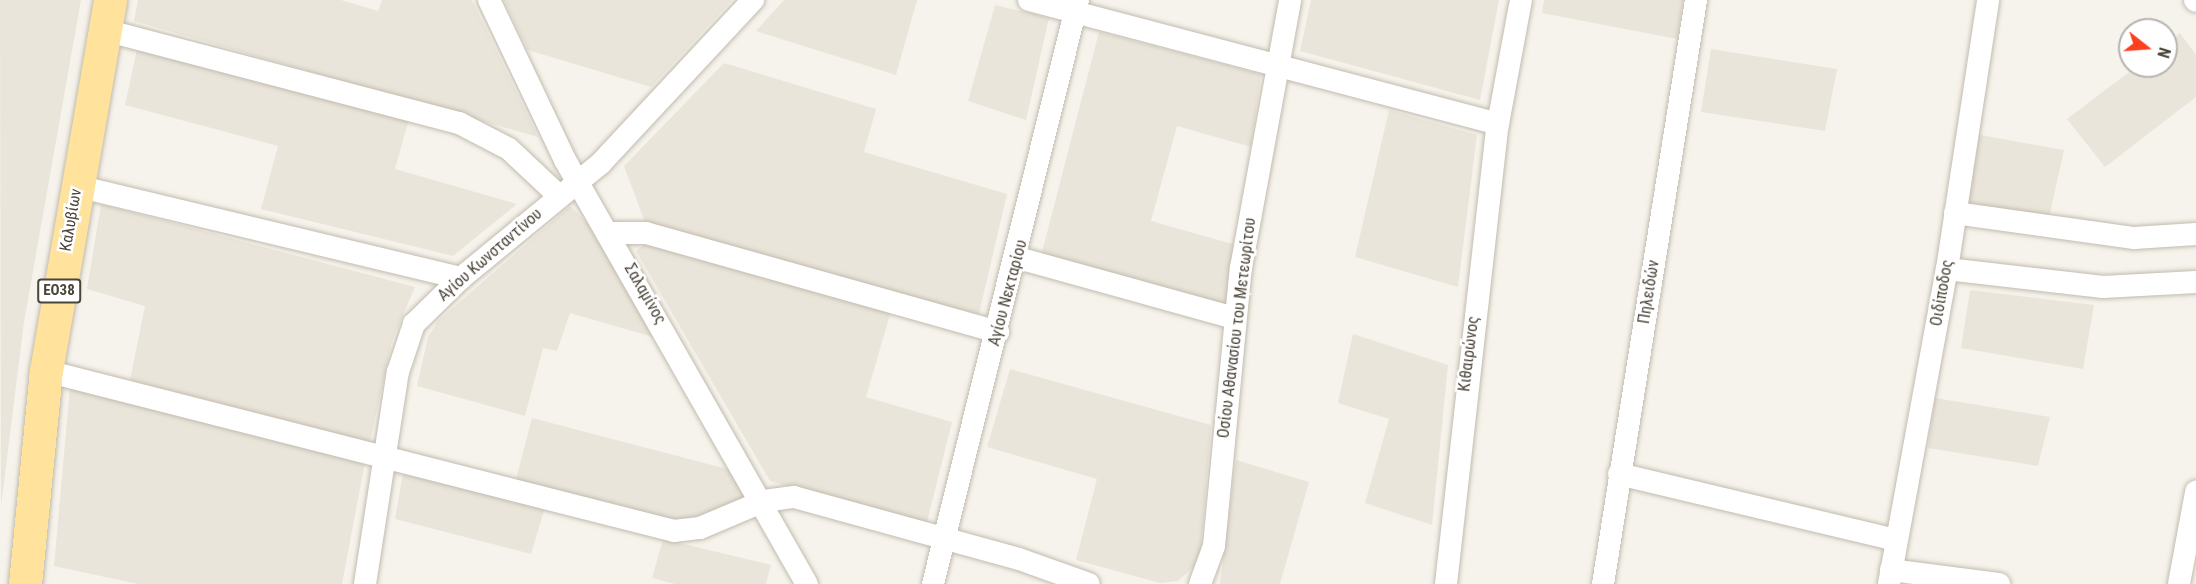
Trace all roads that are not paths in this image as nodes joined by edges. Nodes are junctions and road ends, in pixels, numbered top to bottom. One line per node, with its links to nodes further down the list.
1 (489, 0): 12 (street, Σαλαμίνος)
2 (753, 0): 12 (street, Αγίου Κωνσταντίνου)
3 (1029, 0): 8 (street)
4 (1290, 0): 10 (street, Οσίου Αθανασίου του Μετεωρίτου)
5 (1521, 0): 11 (street, Κιθαιρώνος)
6 (1696, 0): 26 (street, Πηλειδών)
7 (1988, 0): 15 (street, Οιδίποδος)
8 (1077, 6): 10 (street); 18 (street, Αγίου Νεκταρίου)
9 (107, 15): 13 (main road, Καλυβίων / ΕΟ38); 14 (street)
10 (1276, 63): 11 (street); 22 (street, Οσίου Αθανασίου του Μετεωρίτου)
11 (1498, 124): 38 (street, Κιθαιρώνος)
12 (578, 182): 14 (street, Αγίου Κωνσταντίνου); 16 (street, Σαλαμίνος)
13 (77, 186): 20 (street); 24 (main road, Καλυβίων / ΕΟ38)
14 (559, 196): 20 (street, Αγίου Κωνσταντίνου)
15 (1955, 213): 17 (street); 19 (street, Οιδίποδος)
16 (610, 233): 23 (street); 28 (street, Σαλαμίνος)
17 (2196, 234)
18 (1018, 258): 22 (street); 23 (street, Αγίου Νεκταρίου)
19 (1947, 269): 21 (street); 30 (street, Οιδίποδος)
20 (461, 278): 25 (street, Αγίου Κωνσταντίνου)
21 (2196, 282)
22 (1235, 318): 37 (street, Οσίου Αθανασίου του Μετεωρίτου)
23 (998, 332): 29 (street, Αγίου Νεκταρίου)
24 (46, 371): 25 (street); 32 (main road, Καλυβίων / ΕΟ38)
25 (384, 457): 28 (street); 33 (street, Αγίου Κωνσταντίνου)
26 (1620, 474): 30 (street); 39 (street, Πηλειδών)
27 (2196, 492): 41 (street)
28 (764, 501): 29 (street); 34 (street, Σαλαμίνος)
29 (942, 539): 35 (street, Αγίου Νεκταρίου); 36 (street)
30 (1895, 540): 31 (street, Οιδίποδος)
31 (1890, 577): 40 (street)
32 (26, 584)
33 (365, 584)
34 (807, 584)
35 (933, 584)
36 (1089, 584)
37 (1200, 584)
38 (1446, 584)
39 (1603, 584)
40 (1999, 584)
41 (2179, 584)

